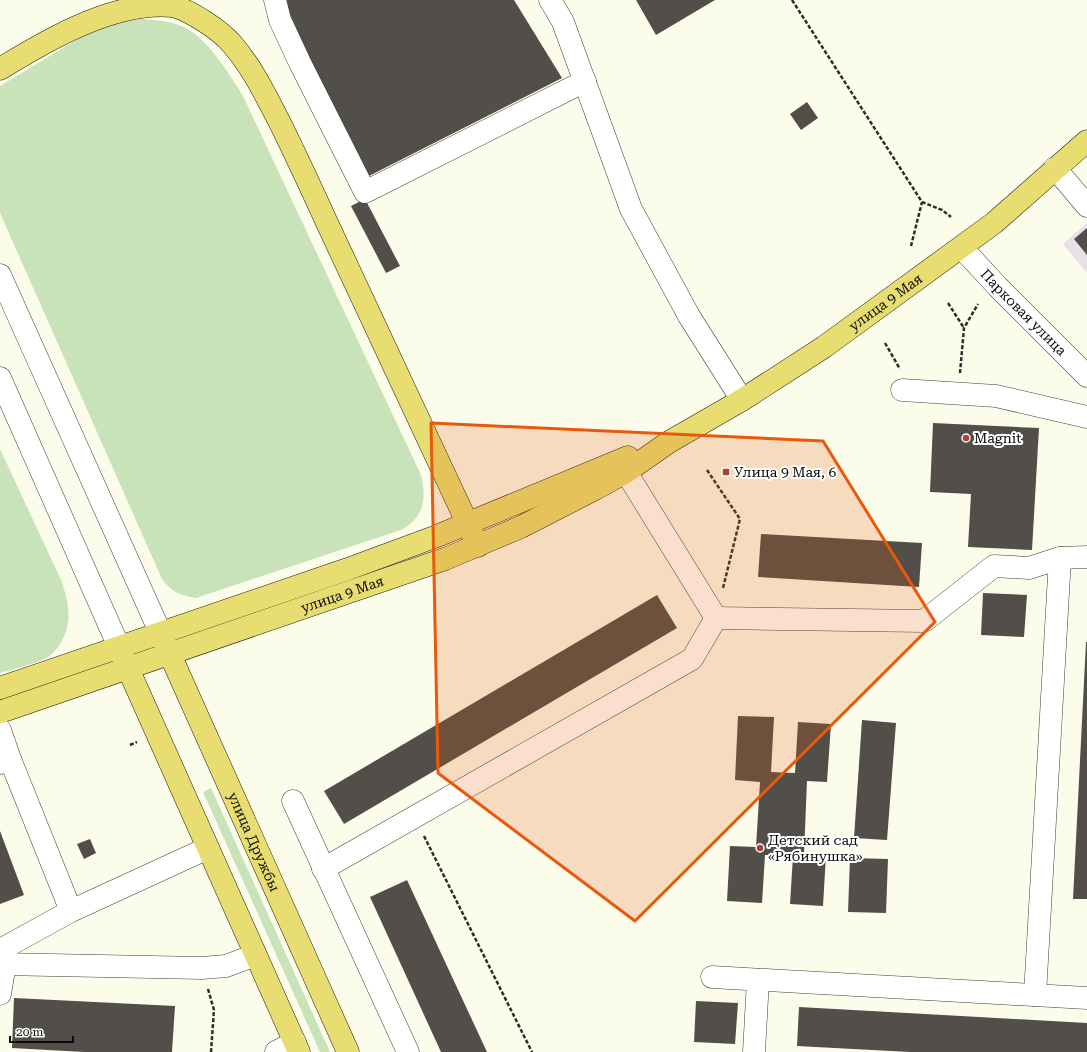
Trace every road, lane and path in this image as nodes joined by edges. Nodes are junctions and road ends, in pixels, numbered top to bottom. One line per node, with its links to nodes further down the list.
1 (275, 0): 5 (street)
2 (792, 0): 8 (path)
3 (553, 1): 5 (street)
4 (0, 69): 26 (main road)
5 (585, 81): 21 (street)
6 (1087, 142): 7 (main road, улица 9 Мая)
7 (1055, 168): 9 (street); 12 (main road, улица 9 Мая)
8 (922, 202): 10 (path); 11 (path)
9 (1087, 206)
10 (951, 217)
11 (911, 246)
12 (962, 248): 17 (street, Парковая улица); 21 (main road, улица 9 Мая)
13 (0, 276): 31 (street)
14 (948, 303): 16 (path)
15 (978, 304): 16 (path)
16 (964, 328): 20 (path)
17 (1087, 376)
18 (0, 378): 32 (street)
19 (902, 390): 20 (street)
20 (958, 394): 22 (street)
21 (742, 400): 23 (main road, улица 9 Мая)
22 (1087, 417)
23 (669, 442): 25 (main road, улица 9 Мая); 26 (main road, улица 9 Мая)
24 (707, 470): 30 (path)
25 (626, 472): 27 (main road, улица 9 Мая); 30 (street)
26 (467, 524): 27 (main road); 31 (main road, улица 9 Мая)
27 (478, 546): 33 (main road, улица 9 Мая)
28 (1087, 556): 29 (street)
29 (1060, 558): 30 (street); 50 (street)
30 (716, 618): 40 (street)
31 (160, 632): 32 (main road, улица 9 Мая); 33 (main road, улица Дружбы)
32 (118, 647): 34 (main road); 35 (main road, улица 9 Мая)
33 (169, 655): 34 (main road, улица 9 Мая); 55 (main road, улица Дружбы)
34 (128, 669): 36 (main road, улица 9 Мая); 41 (main road)
35 (0, 688)
36 (0, 712)
37 (0, 730): 38 (street)
38 (5, 761): 43 (street)
39 (293, 801): 42 (street)
40 (415, 816): 42 (street); 57 (path)
41 (208, 848): 43 (street); 44 (main road)
42 (323, 868): 56 (street)
43 (71, 911): 45 (street)
44 (255, 955): 46 (street); 52 (main road)
45 (2, 959): 46 (street); 49 (street)
46 (202, 968): 53 (path)
47 (712, 977): 48 (street)
48 (758, 980): 50 (street); 58 (street)
49 (0, 994)
50 (1035, 995): 51 (street)
51 (1087, 998)
52 (297, 1047): 54 (street)
53 (211, 1052)
54 (276, 1052)
55 (348, 1052)
56 (408, 1052)
57 (532, 1052)
58 (754, 1052)

